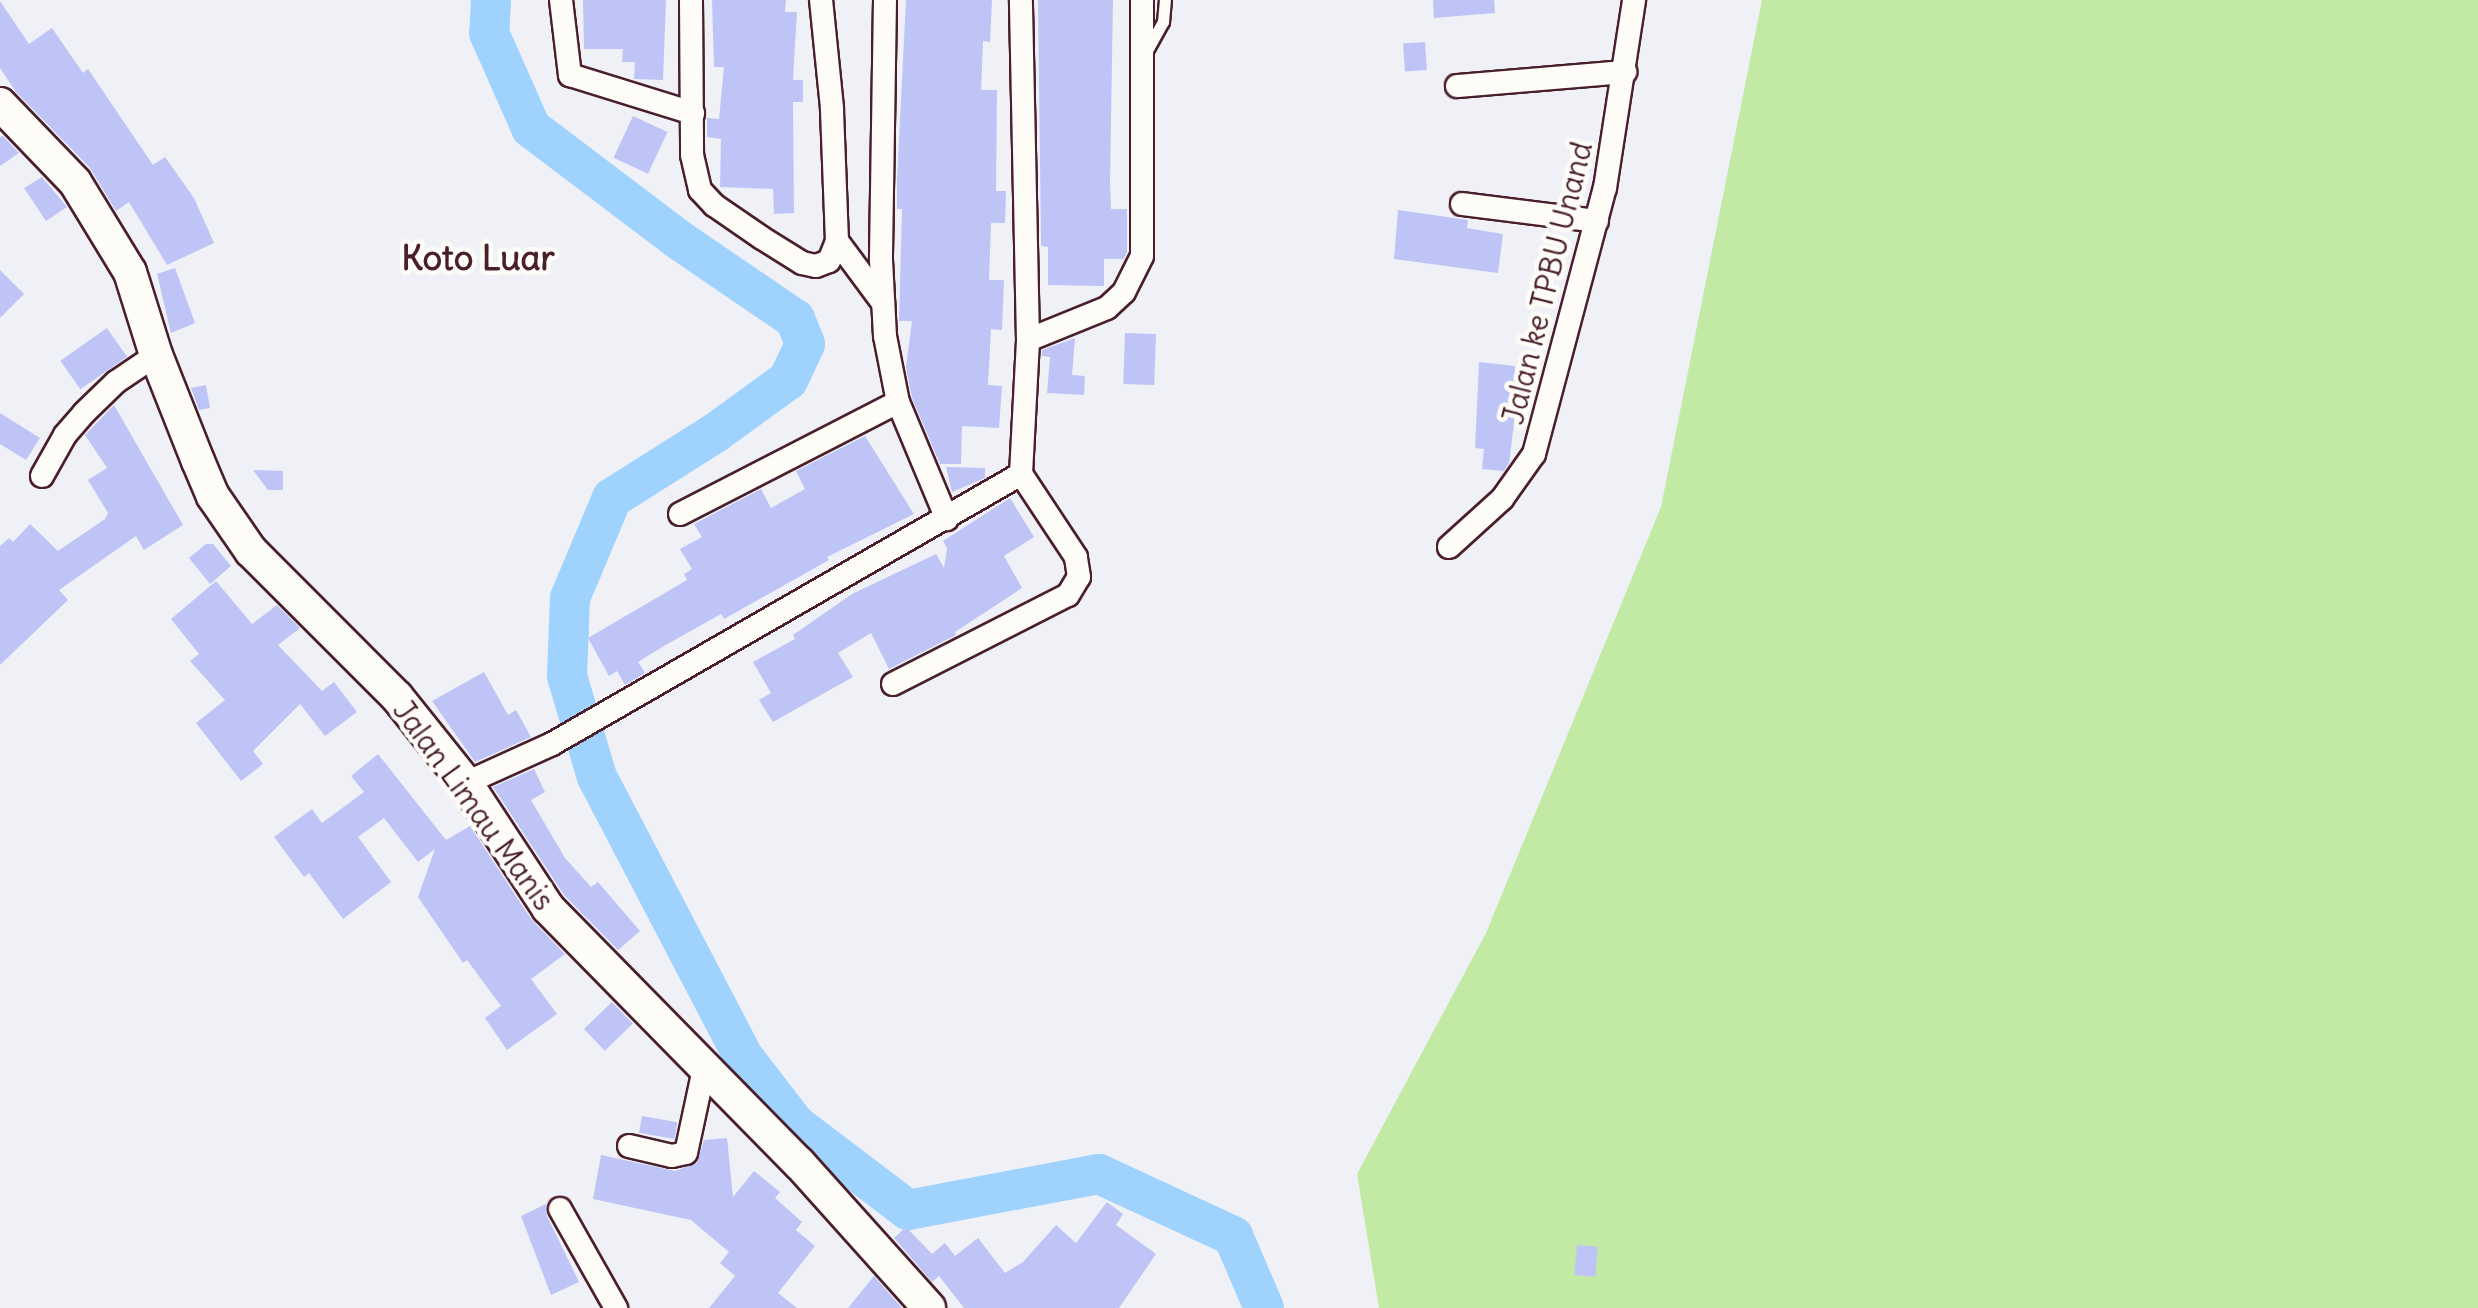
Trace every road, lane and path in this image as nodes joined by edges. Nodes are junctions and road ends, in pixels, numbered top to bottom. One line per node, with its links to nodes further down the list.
1 (560, 0): 13 (street)
2 (691, 0): 13 (street)
3 (821, 0): 16 (street)
4 (884, 0): 17 (street)
5 (1022, 0): 18 (street)
6 (1142, 0): 9 (street)
7 (1165, 0): 9 (lane)
8 (1634, 0): 10 (street, Jalan ke TPBU Unand)
9 (1143, 58): 18 (street)
10 (1626, 72): 11 (street); 15 (street, Jalan ke TPBU Unand)
11 (1458, 86)
12 (0, 104): 19 (street, Jalan Limau Manis)
13 (693, 113): 16 (street)
14 (1462, 204): 15 (street)
15 (1597, 221): 25 (street, Jalan ke TPBU Unand)
16 (837, 242): 17 (street)
17 (884, 305): 20 (street)
18 (1028, 340): 21 (street)
19 (156, 355): 22 (street); 27 (street, Jalan Limau Manis)
20 (898, 402): 23 (street); 24 (street)
21 (1021, 474): 24 (street); 26 (street)
22 (42, 476)
23 (680, 514)
24 (947, 519): 27 (street)
25 (1449, 547)
26 (893, 684)
27 (466, 783): 28 (street, Jalan Limau Manis)
28 (704, 1069): 29 (street); 32 (street, Jalan Limau Manis)
29 (629, 1146)
30 (560, 1209): 31 (street)
31 (616, 1308)
32 (929, 1308)

